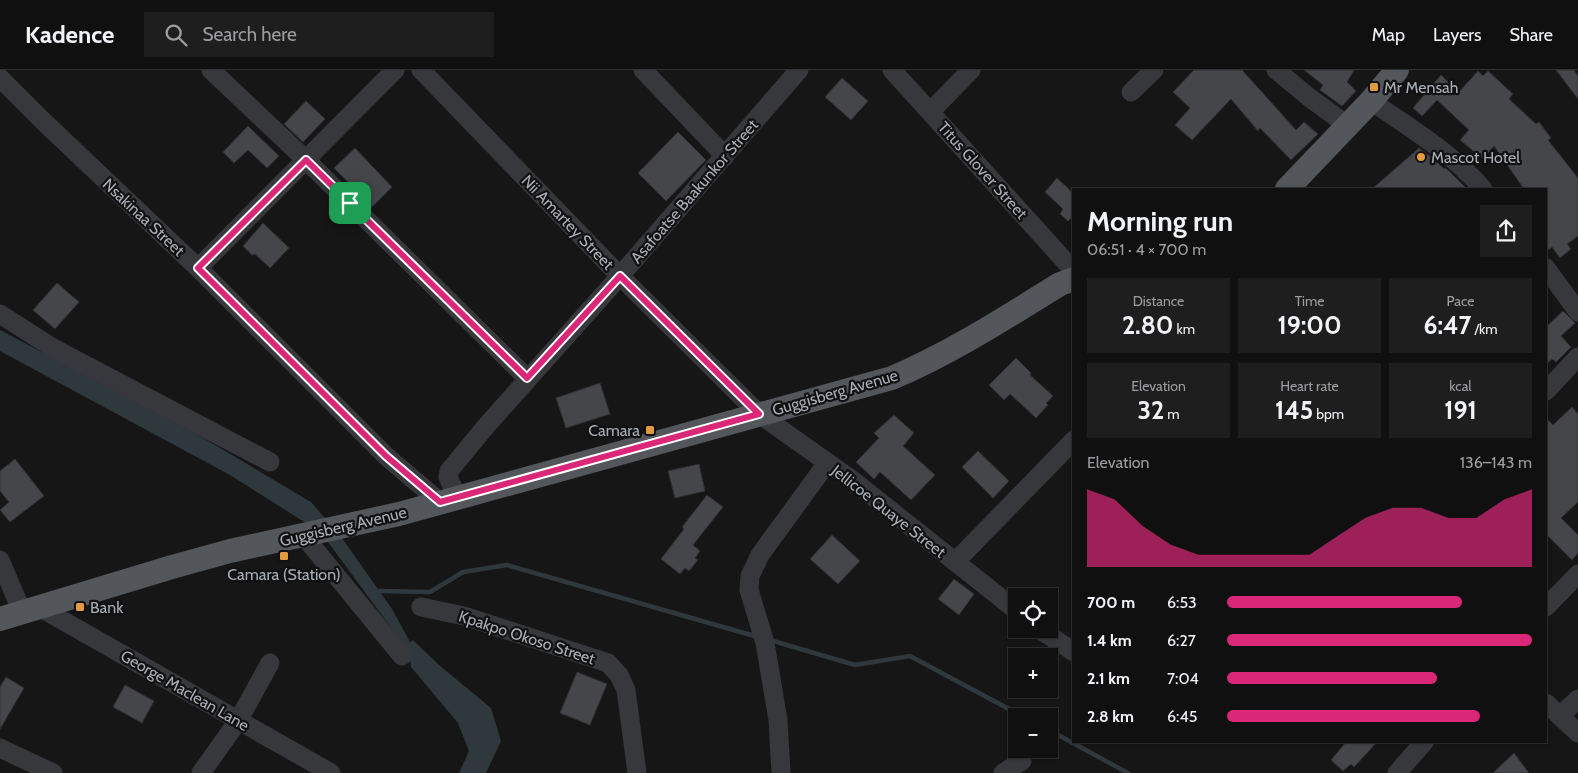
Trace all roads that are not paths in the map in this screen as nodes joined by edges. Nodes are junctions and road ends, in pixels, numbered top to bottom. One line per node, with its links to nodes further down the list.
1 (210, 70): 17 (street)
2 (395, 70): 17 (street)
3 (421, 70): 23 (street, Nii Amartey Street)
4 (643, 70): 16 (street)
5 (799, 70): 16 (street, Asafoatse Baakunkor Street)
6 (892, 70): 14 (street, Titus Glover Street)
7 (971, 70): 14 (street)
8 (1154, 70): 12 (street)
9 (1276, 70): 15 (street)
10 (1397, 70): 13 (main road)
11 (0, 78): 20 (street, Nsakinaa Street)
12 (1131, 92)
13 (1371, 101): 15 (main road); 19 (street)
14 (931, 111): 21 (street, Titus Glover Street)
15 (1347, 125): 18 (main road)
16 (725, 156): 23 (street, Asafoatse Baakunkor Street)
17 (306, 160): 20 (street); 28 (street)
18 (1288, 188)
19 (1482, 188)
20 (198, 268): 34 (street, Nsakinaa Street)
21 (1072, 269)
22 (1547, 269): 25 (street)
23 (620, 276): 28 (street, Asafoatse Baakunkor Street); 30 (street, Nii Amartey Street)
24 (1072, 280): 30 (main road, Guggisberg Avenue)
25 (1578, 312)
26 (0, 314): 32 (street)
27 (1578, 357): 29 (street)
28 (527, 378): 34 (street, Asafoatse Baakunkor Street)
29 (1547, 390)
30 (759, 414): 33 (street, Jellicoe Quaye Street); 34 (main road, Guggisberg Avenue)
31 (1072, 442): 37 (street)
32 (270, 462)
33 (827, 463): 37 (street, Jellicoe Quaye Street); 59 (street)
34 (448, 500): 35 (main road, Guggisberg Avenue)
35 (309, 534): 42 (main road, Guggisberg Avenue); 45 (street)
36 (0, 560): 42 (street)
37 (955, 562): 39 (street, Jellicoe Quaye Street)
38 (1578, 574): 40 (street)
39 (1008, 604)
40 (1547, 606)
41 (420, 607): 58 (street, Kpakpo Okoso Street)
42 (20, 613): 50 (street, George Maclean Lane)
43 (1053, 638): 44 (street)
44 (1072, 651)
45 (402, 656)
46 (270, 663): 50 (street)
47 (1578, 699): 49 (street)
48 (1547, 704): 49 (street)
49 (1560, 716): 51 (street)
50 (238, 721): 56 (street); 57 (street, George Maclean Lane)
51 (1578, 733)
52 (1423, 743): 61 (street)
53 (0, 748): 55 (street)
54 (1022, 761): 60 (street)
55 (53, 773)
56 (201, 773)
57 (331, 773)
58 (637, 773)
59 (781, 773)
60 (1003, 773)
61 (1397, 773)

